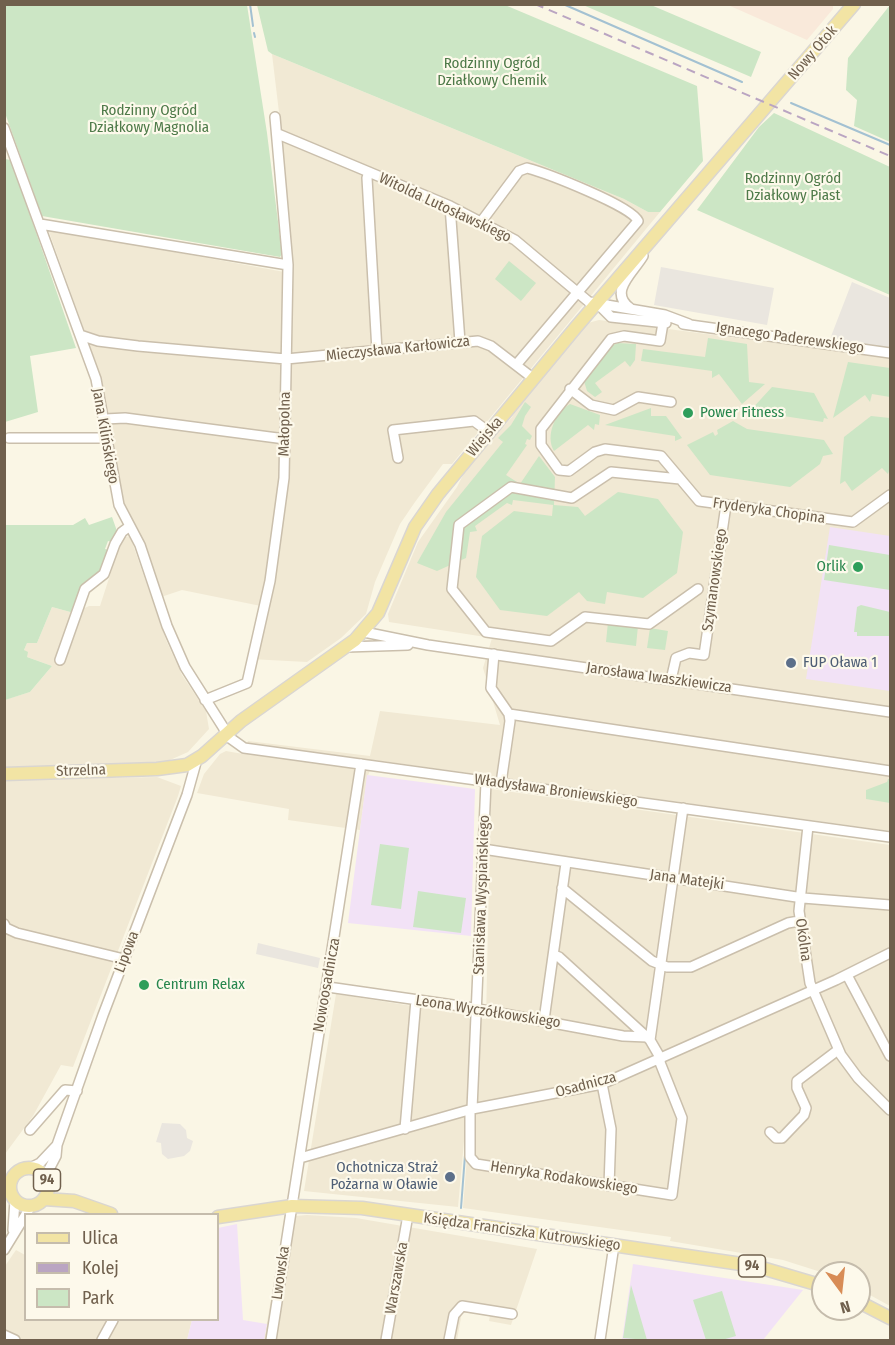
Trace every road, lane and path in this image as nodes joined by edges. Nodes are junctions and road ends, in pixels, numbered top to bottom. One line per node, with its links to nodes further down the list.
1 (849, 6): 2 (main road, Nowy Otok)
2 (772, 101): 10 (main road, Wiejska)
3 (275, 117): 5 (street, Małopolna)
4 (4, 128): 9 (street, Jana Kilińskiego)
5 (278, 134): 6 (street, Witolda Lutosławskiego); 11 (street, Małopolna)
6 (369, 172): 7 (street, Witolda Lutosławskiego); 23 (street)
7 (450, 206): 8 (street, Witolda Lutosławskiego); 21 (street)
8 (482, 222): 12 (street, Witolda Lutosławskiego); 12 (street)
9 (40, 224): 11 (street); 19 (street, Jana Kilińskiego)
10 (652, 240): 13 (main road, Wiejska); 14 (street)
11 (288, 265): 25 (street, Małopolna)
12 (578, 294): 13 (street, Witolda Lutosławskiego); 26 (street)
13 (597, 303): 14 (street); 15 (street); 16 (main road, Wiejska)
14 (630, 309): 18 (street)
15 (608, 315): 16 (street); 17 (street)
16 (584, 318): 27 (main road, Wiejska)
17 (663, 323): 18 (street); 28 (street)
18 (689, 324): 24 (street, Ignacego Paderewskiego)
19 (80, 335): 20 (street); 22 (street, Jana Kilińskiego)
20 (98, 341): 22 (street); 25 (street, Mieczysława Karłowicza)
21 (460, 342): 23 (street, Mieczysława Karłowicza); 26 (street, Mieczysława Karłowicza)
22 (84, 346): 30 (street, Jana Kilińskiego)
23 (377, 351): 25 (street, Mieczysława Karłowicza)
24 (891, 353)
25 (286, 359): 34 (street, Małopolna)
26 (516, 365): 27 (street, Mieczysława Karłowicza)
27 (534, 379): 31 (main road, Wiejska)
28 (570, 389): 29 (street); 35 (street)
29 (671, 402)
30 (105, 419): 33 (street, Jana Kilińskiego); 34 (street)
31 (489, 432): 37 (street); 43 (main road, Wiejska)
32 (9, 438): 33 (street)
33 (108, 438): 41 (street, Jana Kilińskiego)
34 (285, 439): 52 (street, Małopolna)
35 (541, 445): 36 (street); 38 (street, Fryderyka Chopina)
36 (532, 452)
37 (398, 458)
38 (680, 479): 40 (street, Fryderyka Chopina); 42 (street)
39 (891, 495): 40 (street, Fryderyka Chopina)
40 (726, 505): 51 (street, Szymanowskiego)
41 (130, 526): 50 (street); 52 (street, Jana Kilińskiego)
42 (698, 589)
43 (377, 615): 44 (main road, Wiejska); 45 (street)
44 (363, 632): 45 (street, Jarosława Iwaszkiewicza); 46 (street); 48 (main road, Wiejska)
45 (387, 636): 47 (street, Jarosława Iwaszkiewicza)
46 (375, 645): 47 (street, Jarosława Iwaszkiewicza); 48 (street, Jarosława Iwaszkiewicza)
47 (428, 645): 49 (street, Jarosława Iwaszkiewicza)
48 (347, 647): 55 (main road, Wiejska)
49 (494, 654): 51 (street, Jarosława Iwaszkiewicza); 54 (street)
50 (60, 660)
51 (671, 680): 53 (street, Jarosława Iwaszkiewicza)
52 (205, 700): 55 (street, Jana Kilińskiego)
53 (891, 712)
54 (509, 714): 58 (street); 61 (street)
55 (226, 733): 56 (main road, Wiejska); 57 (street, Władysława Broniewskiego)
56 (197, 759): 59 (main road, Strzelna); 75 (street, Lipowa)
57 (361, 764): 60 (street, Władysława Broniewskiego); 78 (street, Nowoosadnicza)
58 (891, 771)
59 (4, 774)
60 (486, 782): 61 (street, Władysława Broniewskiego); 65 (street, Stanisława Wyspiańskiego)
61 (501, 783): 62 (street, Władysława Broniewskiego)
62 (683, 808): 63 (street, Władysława Broniewskiego); 67 (street)
63 (808, 826): 64 (street, Władysława Broniewskiego); 69 (street, Okólna)
64 (891, 837)
65 (483, 849): 66 (street, Jana Matejki); 81 (street, Stanisława Wyspiańskiego)
66 (566, 863): 67 (street, Jana Matejki); 68 (street)
67 (674, 878): 69 (street, Jana Matejki); 76 (street)
68 (562, 888): 74 (street); 76 (street)
69 (799, 897): 70 (street, Jana Matejki); 71 (street, Okólna)
70 (891, 905)
71 (799, 921): 76 (street); 79 (street, Okólna)
72 (4, 924): 75 (street)
73 (891, 953): 77 (street, Osadnicza)
74 (554, 955): 82 (street); 83 (street)
75 (124, 959): 90 (street, Lipowa)
76 (662, 966): 85 (street)
77 (847, 975): 79 (street, Osadnicza); 87 (street)
78 (328, 987): 80 (street, Leona Wyczółkowskiego); 97 (street, Nowoosadnicza)
79 (812, 989): 86 (street, Okólna); 88 (street, Osadnicza)
80 (416, 1000): 81 (street, Leona Wyczółkowskiego); 93 (street)
81 (477, 1009): 82 (street, Leona Wyczółkowskiego); 91 (street, Stanisława Wyspiańskiego)
82 (544, 1020): 84 (street, Leona Wyczółkowskiego)
83 (633, 1024): 84 (street); 85 (street)
84 (629, 1037): 85 (street, Leona Wyczółkowskiego)
85 (649, 1038): 88 (street)
86 (838, 1050): 92 (street, Okólna); 95 (street)
87 (891, 1056)
88 (660, 1060): 89 (street, Osadnicza); 101 (street, Henryka Rodakowskiego)
89 (602, 1084): 91 (street, Osadnicza); 101 (street)
90 (77, 1091): 94 (street); 96 (street, Lipowa)
91 (471, 1110): 93 (street, Osadnicza); 101 (street, Henryka Rodakowskiego)
92 (891, 1110)
93 (405, 1129): 97 (street, Osadnicza)
94 (30, 1130)
95 (770, 1132)
96 (57, 1145): 98 (street, Lipowa); 100 (street, Lipowa)
97 (300, 1158): 106 (street, Nowoosadnicza)
98 (30, 1168): 99 (main road, 94); 100 (main road, 94)
99 (9, 1175): 102 (main road, 94)
100 (47, 1181): 103 (main road, 94); 104 (main road, 94)
101 (609, 1186)
102 (10, 1192): 105 (main road, 94); 112 (street)
103 (44, 1199): 104 (main road, 94); 105 (main road, 94)
104 (74, 1201): 108 (main road, 94)
105 (31, 1206): 107 (street)
106 (292, 1206): 109 (main road, Księdza Franciszka Kutrowskiego / 94); 111 (main road, Księdza Franciszka Kutrowskiego / 94); 123 (street, Lwowska)
107 (26, 1213)
108 (106, 1213)
109 (408, 1215): 113 (main road, Księdza Franciszka Kutrowskiego / 94); 124 (street, Warszawska)
110 (24, 1217): 112 (street)
111 (219, 1217)
112 (13, 1234): 114 (street)
113 (614, 1245): 115 (main road, Księdza Franciszka Kutrowskiego / 94); 126 (street)
114 (4, 1250)
115 (811, 1282)
116 (871, 1308): 118 (main road)
117 (512, 1314): 125 (street)
118 (891, 1318)
119 (112, 1321): 122 (street)
120 (4, 1335): 121 (street)
121 (15, 1341)
122 (102, 1341)
123 (271, 1341)
124 (386, 1341)
125 (449, 1341)
126 (600, 1341)

